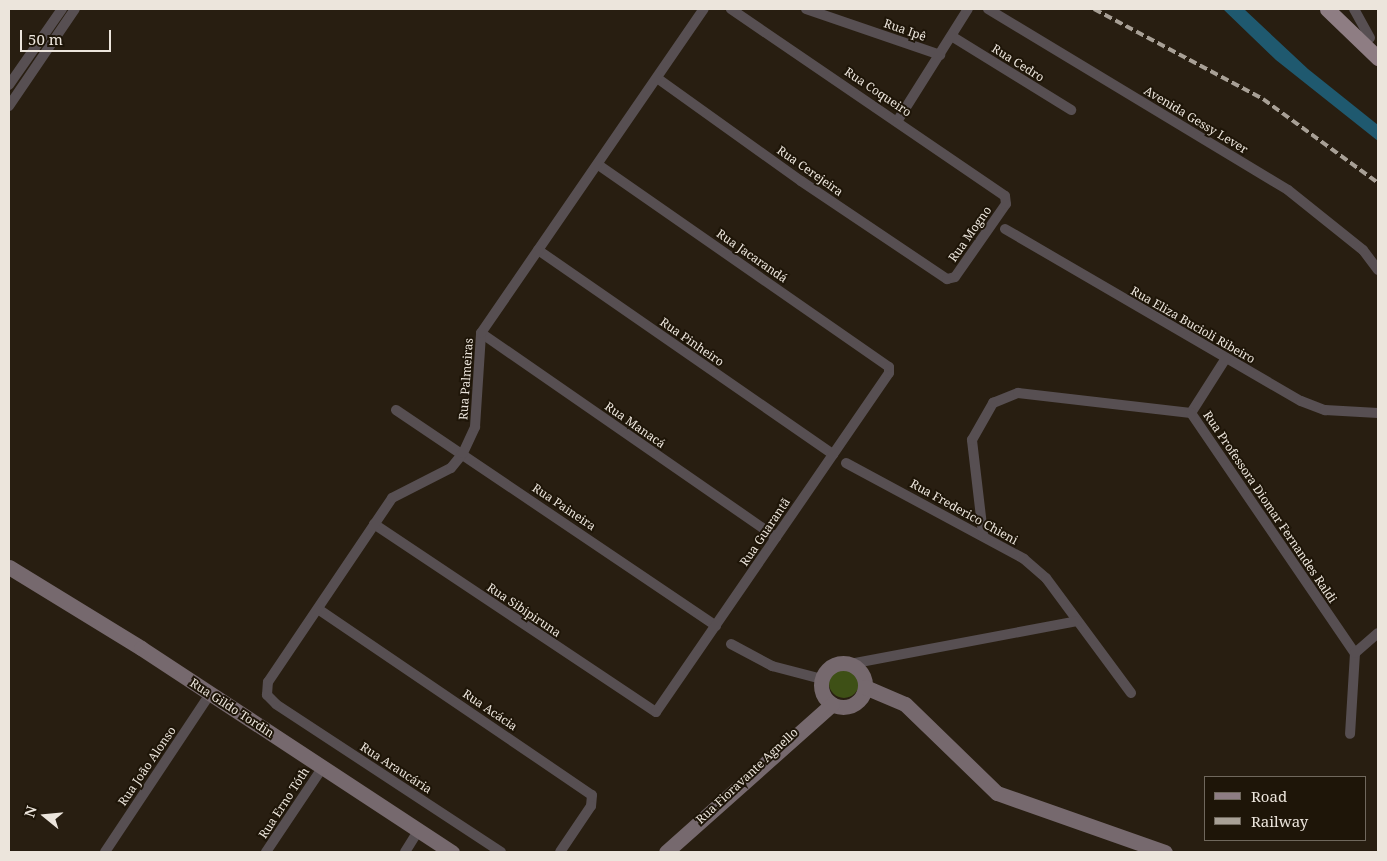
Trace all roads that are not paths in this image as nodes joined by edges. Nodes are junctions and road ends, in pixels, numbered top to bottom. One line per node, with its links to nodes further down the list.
1 (62, 9): 16 (street)
2 (75, 9): 17 (street)
3 (704, 9): 15 (street, Rua Palmeiras)
4 (731, 9): 19 (street, Rua Coqueiro)
5 (806, 9): 13 (street, Rua Ipê)
6 (968, 9): 11 (street)
7 (988, 9): 24 (street, Avenida Gessy Lever)
8 (1327, 9): 14 (main road)
9 (1341, 9): 12 (main road)
10 (1354, 9): 12 (street)
11 (952, 37): 13 (street); 18 (street, Rua Cedro)
12 (1374, 41)
13 (940, 55): 19 (street)
14 (1378, 58)
15 (657, 78): 20 (street, Rua Palmeiras); 25 (street, Rua Cerejeira)
16 (9, 85)
17 (9, 106)
18 (1071, 110)
19 (898, 120): 21 (street, Rua Coqueiro)
20 (598, 165): 23 (street, Rua Palmeiras); 28 (street, Rua Jacarandá)
21 (1007, 200): 25 (street, Rua Mogno)
22 (1005, 229): 27 (street, Rua Eliza Bucioli Ribeiro)
23 (538, 250): 26 (street, Rua Palmeiras); 33 (street, Rua Pinheiro)
24 (1378, 270)
25 (951, 280)
26 (481, 333): 32 (street, Rua Palmeiras); 37 (street, Rua Manacá)
27 (1226, 358): 30 (street, Rua Eliza Bucioli Ribeiro); 31 (street)
28 (890, 370): 33 (street, Rua Guarantã)
29 (396, 410): 32 (street, Rua Paineira)
30 (1378, 413)
31 (1191, 414): 36 (street, Rua Professora Diomar Fernandes Raldi); 44 (street, Rua Professora Diomar Fernandes Raldi)
32 (463, 454): 35 (street, Rua Palmeiras); 41 (street, Rua Paineira)
33 (833, 454): 37 (street, Rua Guarantã)
34 (846, 463): 36 (street, Rua Frederico Chieni)
35 (374, 524): 39 (street, Rua Palmeiras); 52 (street, Rua Sibipiruna)
36 (983, 534): 40 (street, Rua Frederico Chieni)
37 (776, 537): 41 (street, Rua Guarantã)
38 (9, 567): 49 (main road, Rua Gildo Tordin)
39 (318, 609): 50 (street, Rua Palmeiras); 61 (street, Rua Acácia)
40 (1077, 621): 45 (street); 48 (street, Rua Frederico Chieni)
41 (716, 626): 52 (street, Rua Guarantã)
42 (1378, 633): 44 (street)
43 (731, 644): 46 (street)
44 (1355, 652): 53 (street)
45 (850, 664): 46 (main road); 47 (main road)
46 (822, 679): 51 (main road)
47 (864, 687): 51 (main road); 63 (main road)
48 (1131, 693)
49 (210, 694): 54 (main road, Rua Gildo Tordin); 56 (street, Rua João Alonso)
50 (276, 704): 60 (street, Rua Araucária)
51 (832, 704): 62 (main road, Rua Fioravante Agnello)
52 (661, 709)
53 (1350, 734)
54 (323, 767): 55 (main road, Rua Gildo Tordin); 57 (street, Rua Erno Tóth)
55 (419, 830): 58 (street); 59 (main road, Rua Gildo Tordin)
56 (105, 852)
57 (266, 852)
58 (405, 852)
59 (452, 852)
60 (501, 852)
61 (560, 852)
62 (666, 852)
63 (1165, 852)

